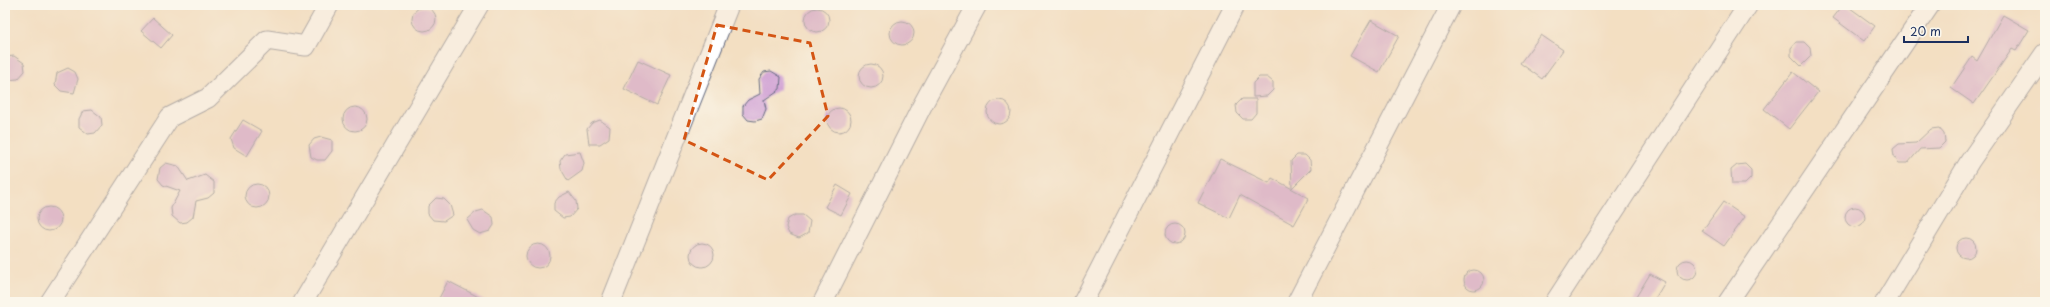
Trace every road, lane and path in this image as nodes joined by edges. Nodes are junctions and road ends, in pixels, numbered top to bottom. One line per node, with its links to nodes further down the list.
1 (329, 5): 10 (street)
2 (479, 5): 11 (street)
3 (729, 5): 12 (street)
4 (978, 5): 13 (street)
5 (1234, 5): 14 (street)
6 (1450, 5): 15 (street)
7 (1748, 5): 16 (street)
8 (1930, 5): 17 (street)
9 (2045, 53): 18 (street)
10 (50, 302)
11 (303, 302)
12 (611, 302)
13 (823, 302)
14 (1083, 302)
15 (1297, 302)
16 (1556, 302)
17 (1728, 302)
18 (1885, 302)

